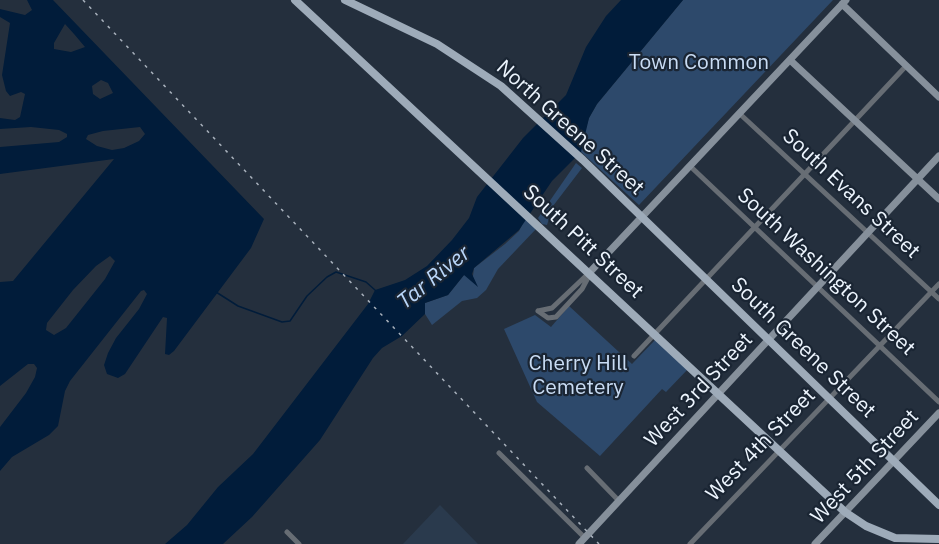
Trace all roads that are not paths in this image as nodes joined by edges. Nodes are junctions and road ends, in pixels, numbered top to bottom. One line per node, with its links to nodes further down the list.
1 (345, 0): 14 (main road, North Greene Street)
2 (300, 2): 17 (main road, South Pitt Street)
3 (844, 2): 4 (street); 5 (street)
4 (790, 60): 7 (street); 8 (street)
5 (906, 66): 6 (street); 8 (street)
6 (939, 97)
7 (740, 114): 10 (street); 11 (street, South Evans Street)
8 (854, 120): 11 (street); 12 (street)
9 (939, 156): 12 (street, West 3rd Street)
10 (690, 166): 14 (street); 15 (street, South Washington Street)
11 (804, 173): 15 (street); 16 (street, South Evans Street)
12 (917, 180): 13 (street); 16 (street, West 3rd Street)
13 (939, 199)
14 (641, 217): 17 (street); 18 (main road, South Greene Street)
15 (754, 227): 18 (street); 20 (street, South Washington Street)
16 (868, 233): 20 (street, West 3rd Street); 22 (street, South Evans Street)
17 (590, 272): 21 (street); 23 (street); 27 (main road, South Pitt Street)
18 (705, 279): 27 (street); 28 (main road, South Greene Street)
19 (939, 285): 22 (street, West 4th Street)
20 (818, 287): 28 (street, West 3rd Street); 29 (street, South Washington Street)
21 (567, 292): 23 (street); 25 (street)
22 (932, 292): 24 (street, South Evans Street); 29 (street, West 4th Street)
23 (574, 297): 26 (street)
24 (939, 299)
25 (550, 309): 26 (street); 26 (street)
26 (551, 318)
27 (655, 333): 30 (street); 31 (main road, South Pitt Street)
28 (768, 340): 31 (street, West 3rd Street); 32 (main road, South Greene Street)
29 (881, 346): 32 (street, West 4th Street); 33 (street, South Washington Street)
30 (634, 356)
31 (719, 393): 35 (main road, South Pitt Street); 39 (street, West 3rd Street)
32 (829, 398): 35 (street, West 4th Street); 37 (main road, South Greene Street)
33 (939, 402)
34 (939, 413): 37 (street, West 5th Street)
35 (778, 451): 41 (main road, South Pitt Street); 47 (street, West 4th Street)
36 (499, 453): 44 (street)
37 (893, 462): 40 (main road, South Greene Street); 41 (street, West 5th Street)
38 (587, 468): 39 (street)
39 (619, 501): 44 (street, West 3rd Street)
40 (939, 505)
41 (846, 512): 45 (main road, South Pitt Street); 48 (street, West 5th Street)
42 (287, 532): 46 (street)
43 (939, 539): 45 (main road)
44 (582, 541)
45 (895, 541)
46 (299, 544)
47 (690, 544)
48 (815, 544)

